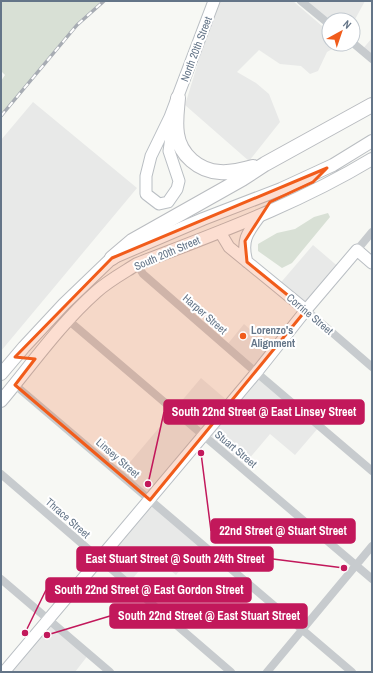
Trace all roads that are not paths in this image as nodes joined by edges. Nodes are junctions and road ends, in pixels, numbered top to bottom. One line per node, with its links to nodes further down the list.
1 (214, 1): 6 (street, North 20th Street)
2 (301, 1): 3 (street)
3 (321, 17)
4 (361, 49): 5 (street)
5 (372, 58)
6 (178, 98): 6 (street, North 20th Street); 10 (highway)
7 (372, 105): 10 (highway)
8 (372, 141): 11 (main road, South 20th Street)
9 (372, 159): 12 (main road, South 20th Street)
10 (265, 164): 16 (highway)
11 (327, 168): 13 (main road); 16 (main road, South 20th Street)
12 (259, 217): 13 (main road, South 20th Street); 17 (street)
13 (220, 232): 17 (street, Corrine Street); 19 (main road, South 20th Street)
14 (372, 232): 15 (street)
15 (357, 250): 18 (street); 20 (street)
16 (112, 258): 23 (main road, South 20th Street)
17 (247, 262): 20 (street, Corrine Street)
18 (372, 263)
19 (137, 264): 21 (main road, South 20th Street); 25 (street, Harper Street)
20 (306, 310): 24 (street, Corrine Street); 25 (street)
21 (68, 320): 22 (main road, South 20th Street); 29 (street, Stuart Street)
22 (55, 334): 23 (main road); 27 (main road, South 20th Street)
23 (15, 358): 26 (main road, South 20th Street)
24 (372, 367)
25 (256, 373): 29 (street); 30 (street, Harper Street)
26 (1, 374)
27 (15, 385): 28 (main road, South 20th Street); 32 (street, Linsey Street)
28 (1, 402)
29 (203, 436): 32 (street); 35 (street, Stuart Street)
30 (372, 471)
31 (1, 474): 34 (street, Thrace Street)
32 (150, 500): 34 (street); 39 (street, Linsey Street)
33 (372, 546): 35 (street)
34 (99, 559): 38 (street); 42 (street, Thrace Street)
35 (356, 566): 37 (street, Stuart Street); 39 (street)
36 (1, 579): 38 (street)
37 (372, 579)
38 (48, 619): 40 (street); 41 (street)
39 (303, 630): 43 (street); 44 (street, Linsey Street)
40 (4, 672)
41 (110, 672)
42 (231, 672)
43 (267, 672)
44 (352, 672)

